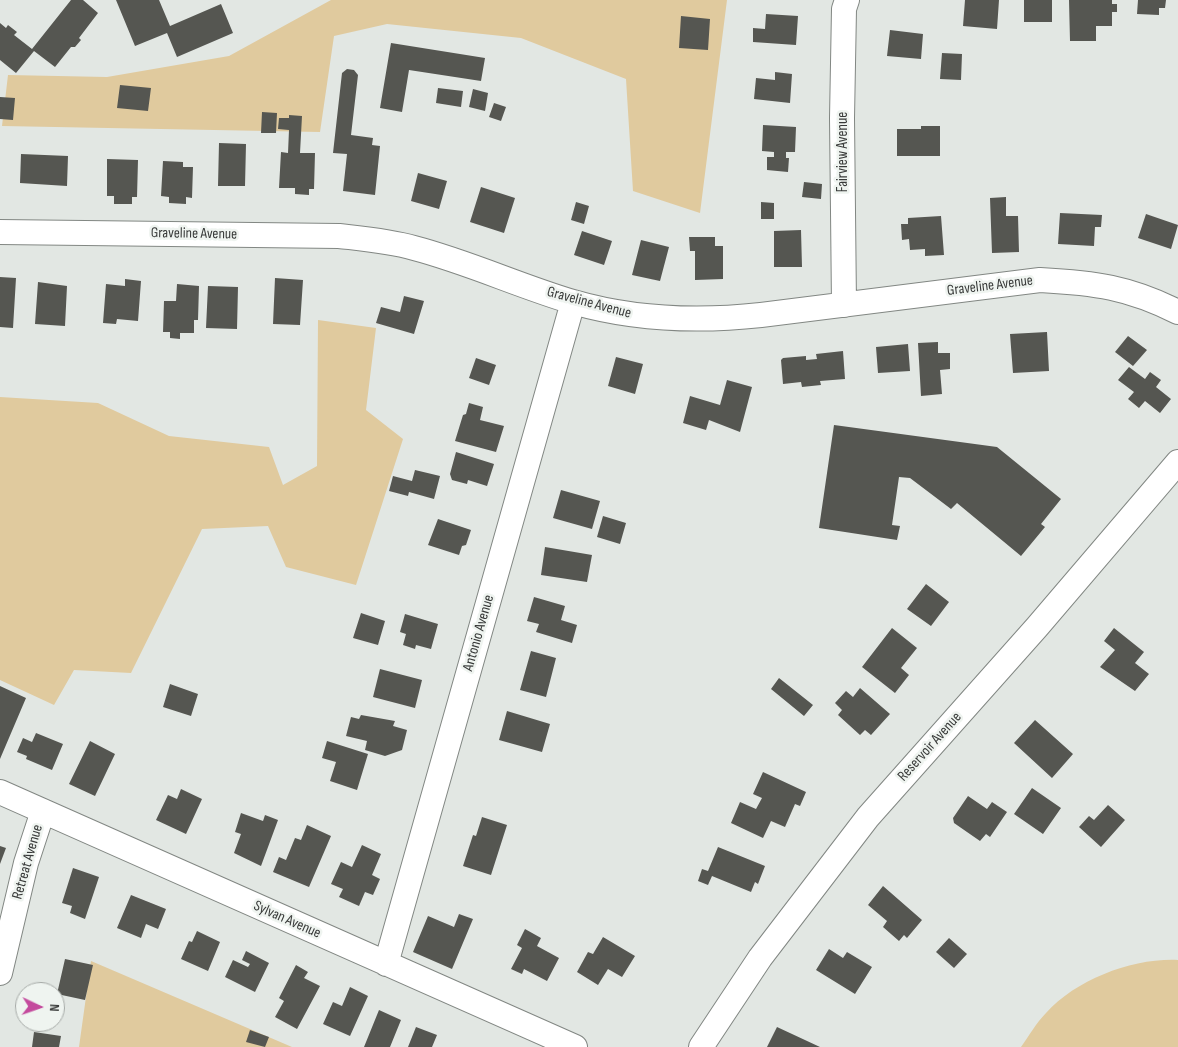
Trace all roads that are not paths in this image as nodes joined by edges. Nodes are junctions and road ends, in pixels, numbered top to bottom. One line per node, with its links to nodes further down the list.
1 (847, 0): 4 (street, Fairview Avenue)
2 (0, 232): 3 (street, Graveline Avenue)
3 (573, 302): 4 (street, Graveline Avenue); 9 (street, Antonio Avenue)
4 (844, 304): 5 (street, Graveline Avenue)
5 (1178, 312)
6 (1178, 462): 12 (street, Reservoir Avenue)
7 (0, 792): 8 (street, Sylvan Avenue)
8 (43, 810): 9 (street, Sylvan Avenue); 10 (street, Retreat Avenue)
9 (386, 964): 11 (street, Sylvan Avenue)
10 (0, 973)
11 (575, 1047)
12 (701, 1047)

